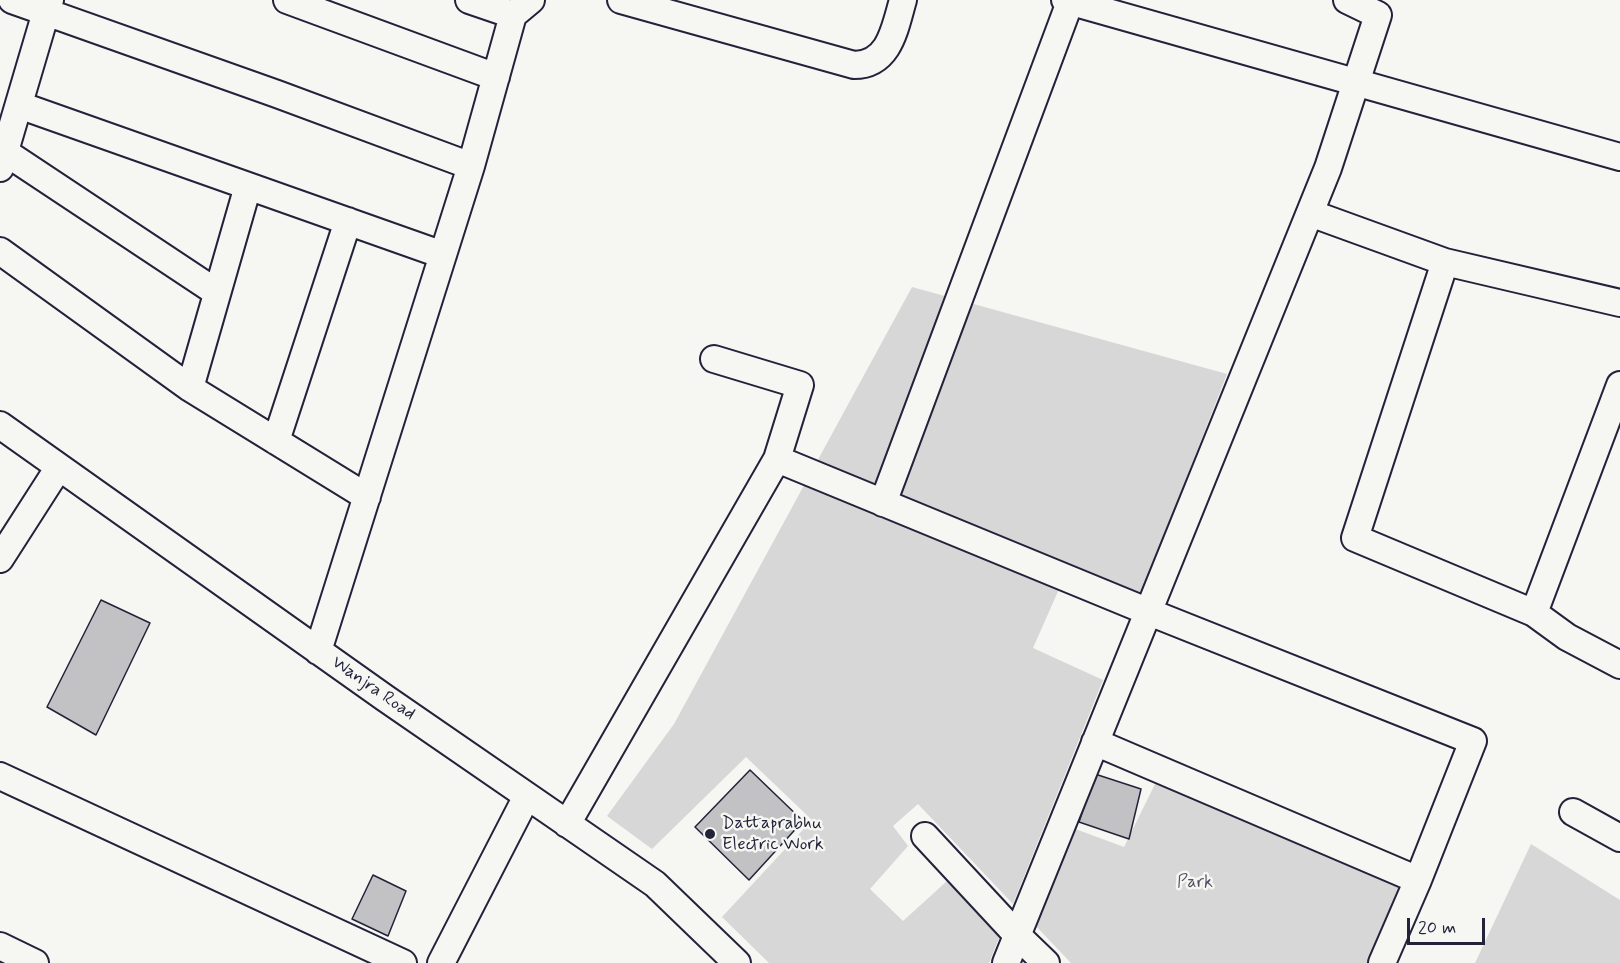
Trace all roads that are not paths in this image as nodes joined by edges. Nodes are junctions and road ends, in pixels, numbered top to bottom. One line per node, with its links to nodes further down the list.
1 (12, 0): 8 (street)
2 (287, 0): 10 (street)
3 (469, 0): 9 (street)
4 (621, 0): 5 (street)
5 (903, 0)
6 (1347, 0): 11 (street)
7 (1068, 1): 11 (street); 32 (street)
8 (48, 6): 12 (street); 15 (street)
9 (522, 8): 10 (street)
10 (496, 77): 15 (street)
11 (1356, 82): 13 (street); 17 (street)
12 (19, 105): 14 (street); 16 (street)
13 (1620, 157)
14 (3, 160): 22 (street)
15 (471, 166): 20 (street)
16 (248, 186): 18 (street); 22 (street)
17 (1310, 213): 21 (street); 34 (street)
18 (348, 221): 20 (street); 28 (street)
19 (0, 251): 26 (street)
20 (443, 255): 31 (street)
21 (1445, 262): 23 (street); 35 (street)
22 (216, 292): 26 (street)
23 (1620, 303)
24 (714, 358): 29 (street)
25 (1620, 385): 35 (street)
26 (189, 388): 28 (street)
27 (0, 425): 30 (street, Wanjra Road)
28 (276, 441): 31 (street)
29 (777, 459): 32 (street); 42 (street)
30 (59, 466): 33 (street); 36 (street, Wanjra Road)
31 (367, 497): 36 (street)
32 (883, 503): 34 (street)
33 (0, 559)
34 (1149, 612): 38 (street); 45 (street)
35 (1534, 613): 37 (street)
36 (318, 651): 40 (street, Wanjra Road)
37 (1620, 665)
38 (1095, 742): 45 (street); 46 (street)
39 (0, 776): 49 (street)
40 (527, 796): 42 (street, Wanjra Road); 50 (street)
41 (1573, 812): 44 (street)
42 (567, 824): 51 (street, Wanjra Road)
43 (925, 836): 46 (street)
44 (1620, 838)
45 (1418, 880): 54 (street)
46 (1017, 935): 52 (street); 53 (street)
47 (0, 946): 48 (street)
48 (35, 963)
49 (403, 963)
50 (441, 963)
51 (737, 963)
52 (1006, 963)
53 (1046, 963)
54 (1382, 963)

